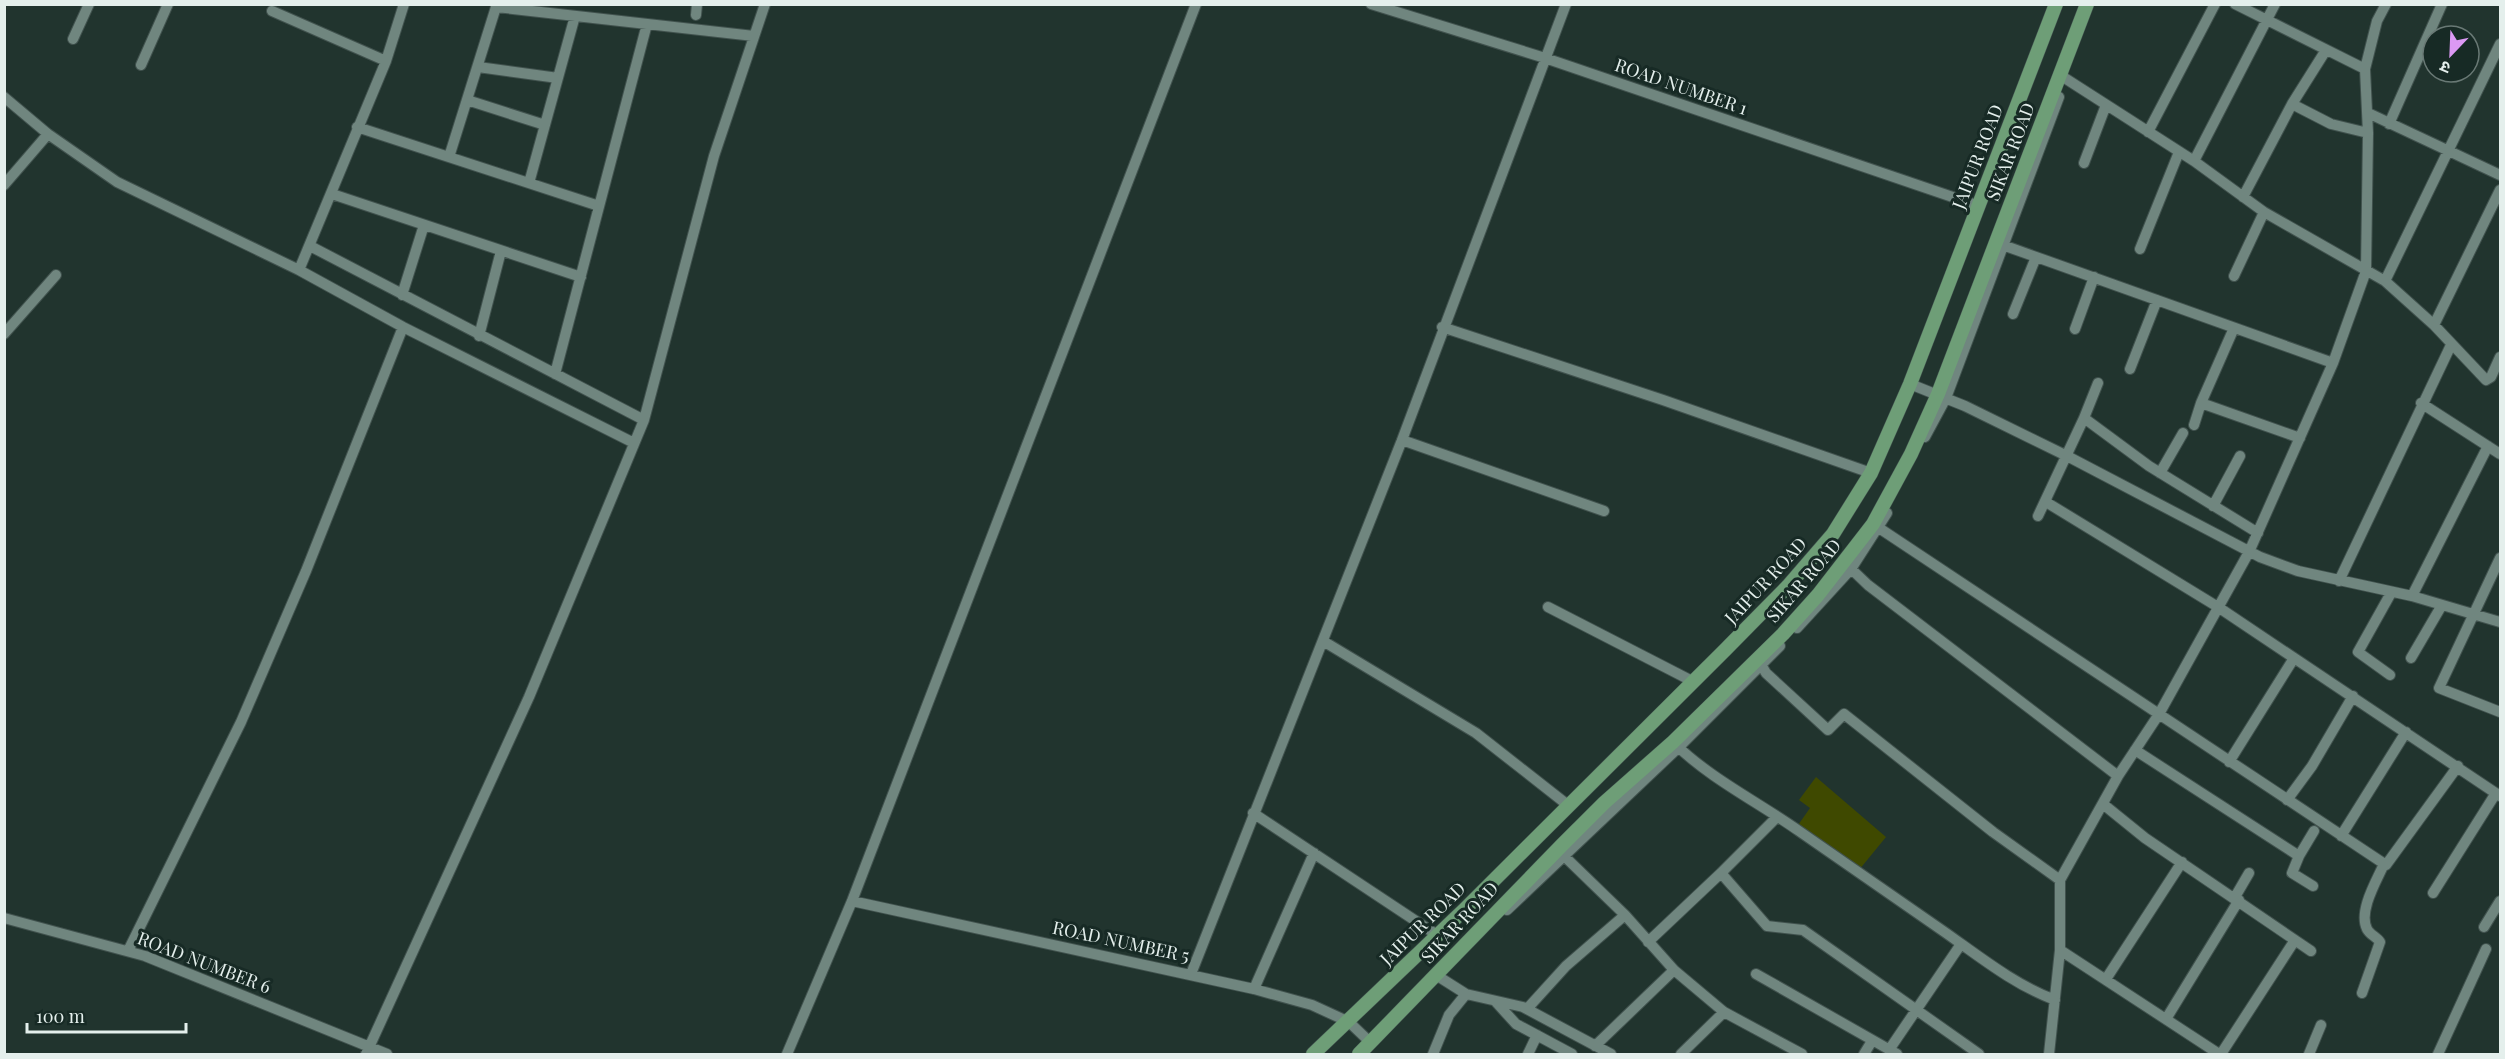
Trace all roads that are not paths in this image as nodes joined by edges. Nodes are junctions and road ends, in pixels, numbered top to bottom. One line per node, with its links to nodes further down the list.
1 (89, 4): 21 (street)
2 (168, 4): 26 (street)
3 (404, 4): 25 (street)
4 (765, 4): 20 (street)
5 (1196, 4): 153 (street)
6 (1371, 4): 24 (street, ROAD NUMBER 1)
7 (1566, 4): 24 (street)
8 (2056, 4): 54 (main road, JAIPUR ROAD)
9 (2087, 4): 29 (main road, SIKAR ROAD)
10 (2094, 4): 29 (street)
11 (2214, 4): 39 (street)
12 (2235, 4): 18 (street)
13 (2275, 4): 18 (street)
14 (2386, 4): 28 (street)
15 (2442, 4): 36 (street)
16 (272, 11): 25 (street)
17 (576, 16): 19 (street); 27 (street); 30 (street)
18 (2267, 20): 23 (street); 45 (street)
19 (648, 24): 20 (street); 53 (street)
20 (754, 36): 90 (street)
21 (73, 39)
22 (2500, 45): 42 (street)
23 (2326, 50): 28 (street); 33 (street)
24 (1545, 58): 54 (street, ROAD NUMBER 1); 74 (street)
25 (386, 61): 38 (street)
26 (141, 65)
27 (478, 67): 30 (street); 32 (street)
28 (2365, 69): 35 (street)
29 (2063, 77): 34 (street); 57 (main road, SIKAR ROAD)
30 (558, 78): 37 (street)
31 (4, 97): 41 (street)
32 (467, 100): 37 (street); 44 (street)
33 (2292, 104): 40 (street); 52 (street)
34 (2106, 105): 39 (street); 46 (street)
35 (2367, 114): 36 (street); 40 (street)
36 (2389, 124): 42 (street)
37 (545, 125): 48 (street)
38 (357, 127): 44 (street); 51 (street)
39 (2148, 132): 43 (street)
40 (2368, 133): 63 (street)
41 (48, 134): 49 (street); 62 (street)
42 (2448, 151): 47 (street); 68 (street)
43 (2180, 152): 45 (street); 59 (street)
44 (449, 157): 48 (street)
45 (2194, 161): 52 (street)
46 (2084, 163)
47 (2500, 175)
48 (529, 183): 53 (street)
49 (4, 186)
50 (2500, 190): 72 (street)
51 (332, 195): 56 (street); 58 (street)
52 (2243, 197): 55 (street)
53 (599, 206): 66 (street)
54 (1979, 206): 85 (main road, JAIPUR ROAD)
55 (2264, 212): 63 (street); 65 (street)
56 (424, 225): 60 (street); 69 (street)
57 (1999, 243): 61 (street); 86 (main road, SIKAR ROAD)
58 (310, 246): 62 (street); 69 (street)
59 (2140, 249)
60 (501, 251): 66 (street); 78 (street)
61 (2036, 256): 67 (street); 71 (street)
62 (299, 270): 73 (street)
63 (2366, 271): 68 (street); 81 (street)
64 (56, 275): 77 (street)
65 (2234, 276)
66 (581, 277): 83 (street)
67 (2094, 278): 70 (street); 76 (street)
68 (2385, 281): 72 (street)
69 (402, 296): 78 (street)
70 (2157, 300): 75 (street); 82 (street)
71 (2013, 314)
72 (2434, 325): 79 (street)
73 (403, 327): 95 (street); 164 (street)
74 (1442, 327): 94 (street); 100 (street)
75 (2234, 328): 81 (street); 88 (street)
76 (2075, 329)
77 (4, 334)
78 (479, 336): 83 (street)
79 (2451, 345): 80 (street); 87 (street)
80 (2500, 357)
81 (2333, 363): 93 (street)
82 (2130, 369)
83 (555, 374): 90 (street)
84 (2098, 383): 89 (street)
85 (1910, 384): 86 (street); 100 (main road, JAIPUR ROAD)
86 (1942, 396): 98 (street); 106 (main road, SIKAR ROAD)
87 (2421, 403): 96 (street); 111 (street)
88 (2201, 404): 91 (street); 93 (street)
89 (2084, 418): 98 (street); 101 (street)
90 (644, 420): 95 (street)
91 (2194, 424)
92 (2183, 433): 101 (street)
93 (2300, 438): 107 (street)
94 (1402, 440): 104 (street); 119 (street)
95 (634, 443): 186 (street)
96 (2488, 446): 97 (street); 113 (street)
97 (2500, 454)
98 (2067, 456): 102 (street); 108 (street)
99 (2240, 456): 103 (street)
100 (1871, 473): 124 (main road, JAIPUR ROAD)
101 (2160, 473): 103 (street)
102 (2046, 502): 105 (street); 115 (street)
103 (2213, 506): 107 (street)
104 (1604, 511)
105 (2038, 516)
106 (1876, 526): 110 (main road, SIKAR ROAD); 127 (street)
107 (2258, 533): 108 (street)
108 (2249, 552): 111 (street); 115 (street)
109 (2500, 558): 117 (street)
110 (1848, 566): 122 (main road, SIKAR ROAD); 133 (street)
111 (2339, 581): 112 (street)
112 (2391, 593): 113 (street); 123 (street)
113 (2412, 596): 114 (street)
114 (2442, 605): 117 (street); 121 (street)
115 (2218, 607): 120 (street); 127 (street)
116 (1548, 608): 124 (street)
117 (2474, 613): 118 (street); 126 (street)
118 (2500, 622)
119 (1323, 641): 137 (street); 138 (street)
120 (2294, 657): 125 (street); 131 (street)
121 (2411, 658)
122 (1759, 662): 129 (main road, SIKAR ROAD); 149 (street)
123 (2390, 675)
124 (1692, 681): 137 (main road, JAIPUR ROAD)
125 (2353, 696): 128 (street); 135 (street)
126 (2500, 712)
127 (2159, 714): 130 (street); 131 (street)
128 (2406, 732): 132 (street); 141 (street)
129 (1676, 745): 139 (street); 142 (main road, SIKAR ROAD)
130 (2135, 750): 133 (street); 144 (street)
131 (2229, 762): 135 (street)
132 (2458, 766): 134 (street); 146 (street)
133 (2118, 776): 136 (street)
134 (2498, 794): 151 (street)
135 (2288, 800): 141 (street)
136 (2103, 804): 145 (street); 149 (street)
137 (1569, 806): 158 (main road, JAIPUR ROAD)
138 (1252, 813): 143 (street); 167 (street)
139 (1776, 818): 147 (street); 161 (street)
140 (2314, 831): 144 (street)
141 (2341, 836): 146 (street)
142 (1560, 852): 155 (street); 169 (main road, SIKAR ROAD)
143 (1314, 853): 158 (street); 171 (street)
144 (2298, 856): 150 (street)
145 (2182, 862): 152 (street); 170 (street)
146 (2384, 864): 172 (street)
147 (1721, 873): 160 (street); 177 (street)
148 (2249, 873): 152 (street)
149 (2060, 880): 163 (street)
150 (2313, 886)
151 (2433, 893)
152 (2237, 899): 159 (street); 179 (street)
153 (852, 901): 167 (street, ROAD NUMBER 5); 191 (street)
154 (2500, 901): 157 (street)
155 (1624, 915): 160 (street); 176 (street)
156 (4, 918): 164 (street, ROAD NUMBER 6)
157 (2484, 927)
158 (1437, 935): 180 (main road, JAIPUR ROAD)
159 (2295, 940): 165 (street); 202 (street)
160 (1648, 942): 166 (street)
161 (1961, 944): 174 (street); 177 (street)
162 (2486, 949): 204 (street)
163 (2060, 950): 170 (street); 174 (street)
164 (128, 951): 186 (street, ROAD NUMBER 6)
165 (2311, 951)
166 (1674, 970): 178 (street); 185 (street)
167 (1191, 974): 171 (street, ROAD NUMBER 5)
168 (1756, 974): 183 (street)
169 (1436, 975): 173 (street); 184 (main road, SIKAR ROAD)
170 (2106, 979): 179 (street)
171 (1254, 989): 180 (street, ROAD NUMBER 5)
172 (2362, 993)
173 (1466, 994): 175 (street); 194 (street)
174 (2055, 1000): 189 (street)
175 (1496, 1002): 176 (street); 182 (street)
176 (1527, 1009): 185 (street)
177 (1916, 1010): 188 (street); 201 (street)
178 (1724, 1011): 187 (street); 198 (street)
179 (2166, 1019): 202 (street)
180 (1349, 1022): 184 (street, ROAD NUMBER 5); 192 (main road, JAIPUR ROAD)
181 (2321, 1025): 203 (street)
182 (1537, 1035): 195 (street); 196 (street)
183 (1872, 1041): 188 (street); 200 (street)
184 (1371, 1043): 193 (main road, SIKAR ROAD)
185 (1595, 1046): 197 (street)
186 (368, 1051): 190 (street, ROAD NUMBER 6)
187 (1787, 1051): 199 (street)
188 (1893, 1052)
189 (2051, 1053)
190 (387, 1054)
191 (787, 1054)
192 (1313, 1054)
193 (1359, 1054)
194 (1433, 1054)
195 (1528, 1054)
196 (1572, 1054)
197 (1609, 1054)
198 (1681, 1054)
199 (1802, 1054)
200 (1864, 1054)
201 (1979, 1054)
202 (2220, 1054)
203 (2309, 1054)
204 (2438, 1054)

